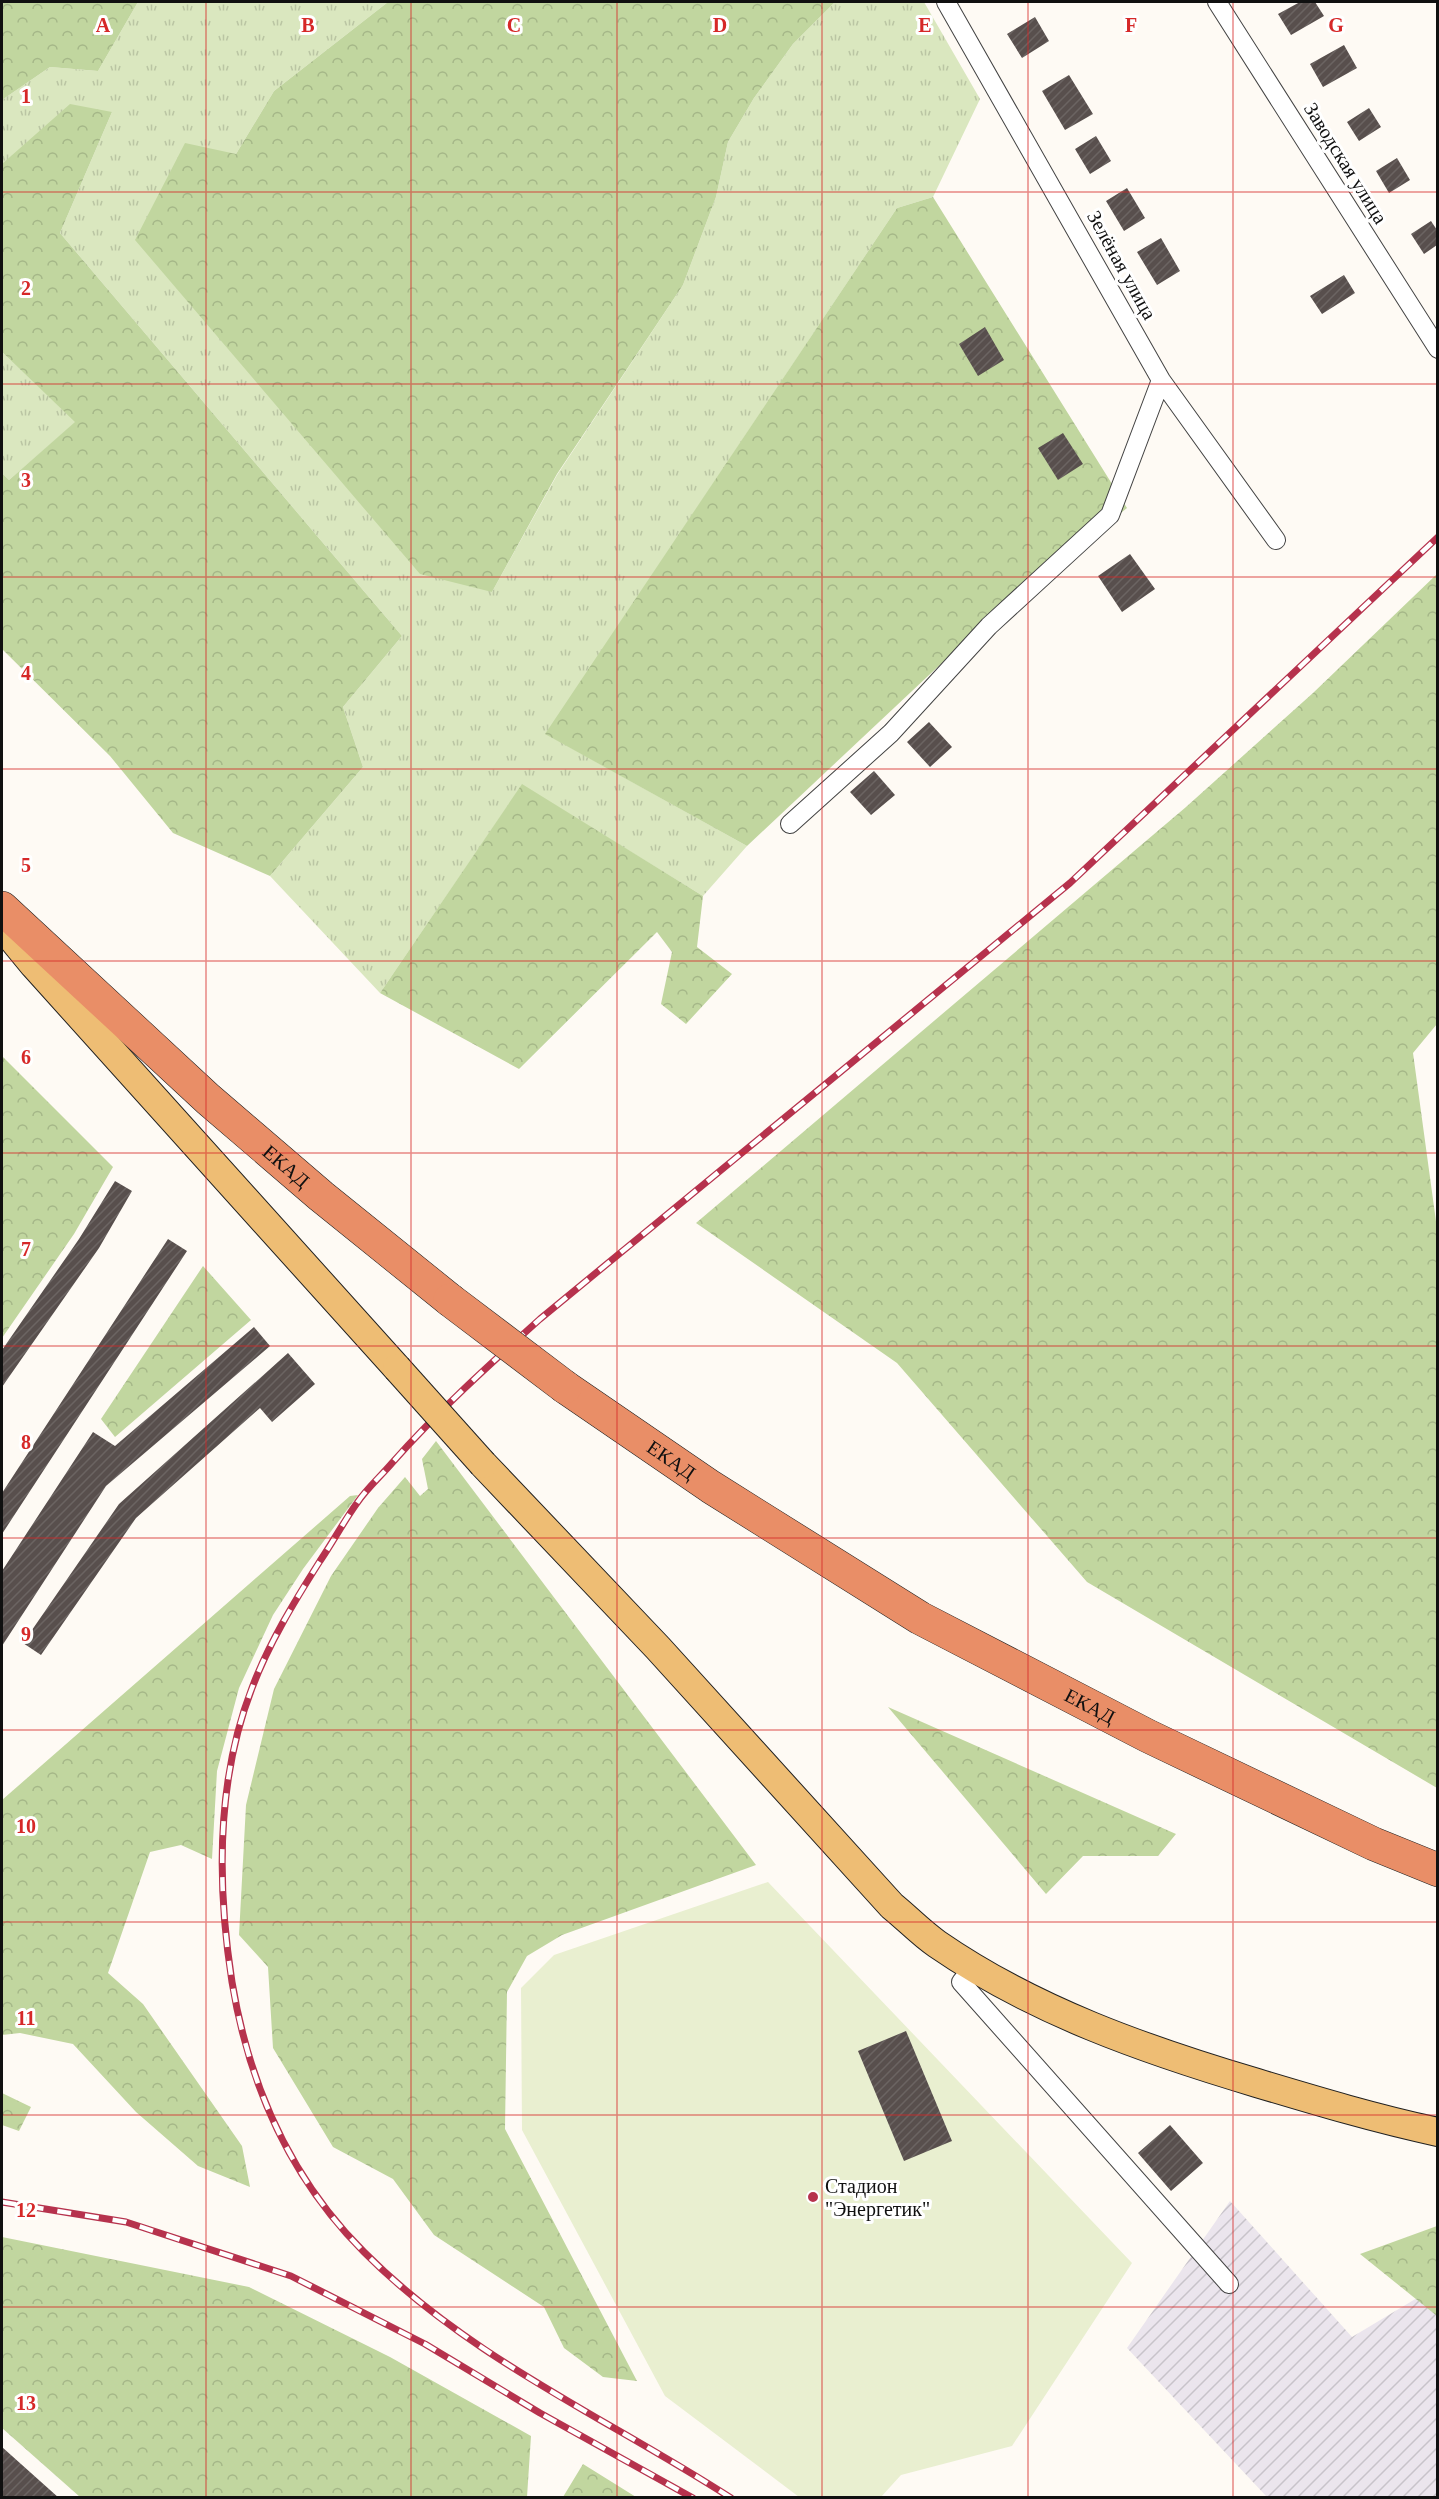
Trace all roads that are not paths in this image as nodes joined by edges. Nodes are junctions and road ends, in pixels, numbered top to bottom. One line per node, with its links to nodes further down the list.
1 (1217, 2): 3 (street, Заводская улица)
2 (952, 5): 4 (street, Зелёная улица)
3 (1437, 349)
4 (1161, 380): 5 (street, Зелёная улица); 6 (street)
5 (1276, 540)
6 (790, 824)
7 (2, 908): 9 (highway, ЕКАД, bridge)
8 (2, 926): 10 (main road, bridge)
9 (1437, 1870)
10 (973, 1967): 11 (main road); 12 (street)
11 (1437, 2132)
12 (1229, 2284)

